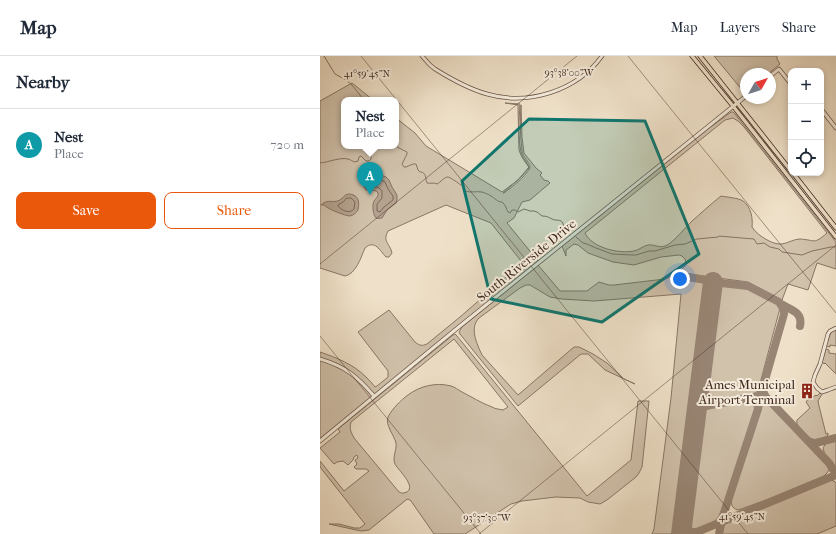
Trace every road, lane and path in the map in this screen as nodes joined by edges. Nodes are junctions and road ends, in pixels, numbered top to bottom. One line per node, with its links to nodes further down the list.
1 (422, 56): 2 (street)
2 (602, 56)
3 (692, 56): 8 (main road)
4 (700, 56): 7 (main road)
5 (776, 71): 6 (street)
6 (788, 80)
7 (738, 102): 8 (street, South Riverside Drive); 11 (main road)
8 (733, 106): 14 (main road); 18 (street, South Riverside Drive)
9 (824, 113): 10 (street)
10 (836, 128)
11 (788, 167)
12 (795, 176): 13 (main road)
13 (836, 228)
14 (836, 237)
15 (836, 328): 17 (street)
16 (320, 359): 18 (street)
17 (836, 387)
18 (374, 396): 19 (street, South Riverside Drive)
19 (320, 441)

